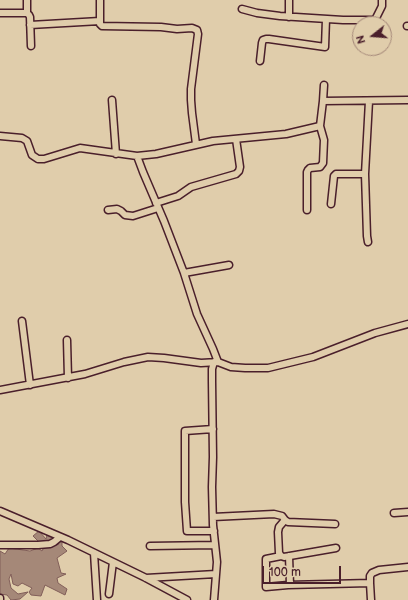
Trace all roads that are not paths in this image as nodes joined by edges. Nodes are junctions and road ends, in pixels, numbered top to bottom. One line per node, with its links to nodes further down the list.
1 (27, 0): 7 (street)
2 (100, 0): 10 (street)
3 (289, 0): 8 (street)
4 (382, 0): 9 (street)
5 (242, 9): 8 (street)
6 (0, 13): 7 (street)
7 (27, 13): 11 (street)
8 (289, 17): 9 (street)
9 (326, 19): 13 (street)
10 (100, 22): 11 (street); 22 (street)
11 (30, 25): 12 (street)
12 (31, 46)
13 (260, 61)
14 (324, 85): 17 (street)
15 (112, 100): 23 (street)
16 (408, 100): 18 (street)
17 (323, 101): 18 (street); 19 (street)
18 (369, 101): 25 (street)
19 (320, 126): 21 (street); 29 (street)
20 (0, 136): 23 (street)
21 (236, 139): 22 (street); 27 (street)
22 (196, 144): 24 (street)
23 (116, 154): 24 (street)
24 (137, 156): 27 (street)
25 (365, 174): 26 (street); 30 (street)
26 (331, 204)
27 (157, 205): 28 (street); 32 (street)
28 (108, 210)
29 (307, 210)
30 (368, 242)
31 (229, 265): 32 (street)
32 (184, 273): 36 (street)
33 (22, 321): 38 (street)
34 (408, 324): 36 (street)
35 (66, 340): 37 (street)
36 (216, 362): 37 (street); 40 (street)
37 (68, 378): 38 (street)
38 (30, 385): 39 (street)
39 (0, 390)
40 (212, 429): 44 (street); 47 (street)
41 (0, 511): 48 (street)
42 (408, 512): 43 (street)
43 (394, 513)
44 (213, 517): 45 (street); 47 (street)
45 (285, 520): 46 (street); 54 (street)
46 (335, 524)
47 (214, 531): 50 (street)
48 (60, 537): 49 (street); 53 (street)
49 (2, 545)
50 (215, 545): 51 (street); 58 (street)
51 (150, 546)
52 (336, 548): 55 (street)
53 (94, 553): 56 (street); 63 (street)
54 (281, 556): 55 (street); 61 (street)
55 (289, 556): 61 (street)
56 (113, 562): 59 (street); 62 (street)
57 (408, 567): 60 (street)
58 (216, 574): 59 (street); 65 (street)
59 (146, 578): 64 (street)
60 (370, 583): 61 (street); 66 (street)
61 (290, 585)
62 (110, 594)
63 (97, 600)
64 (187, 600)
65 (214, 600)
66 (371, 600)

